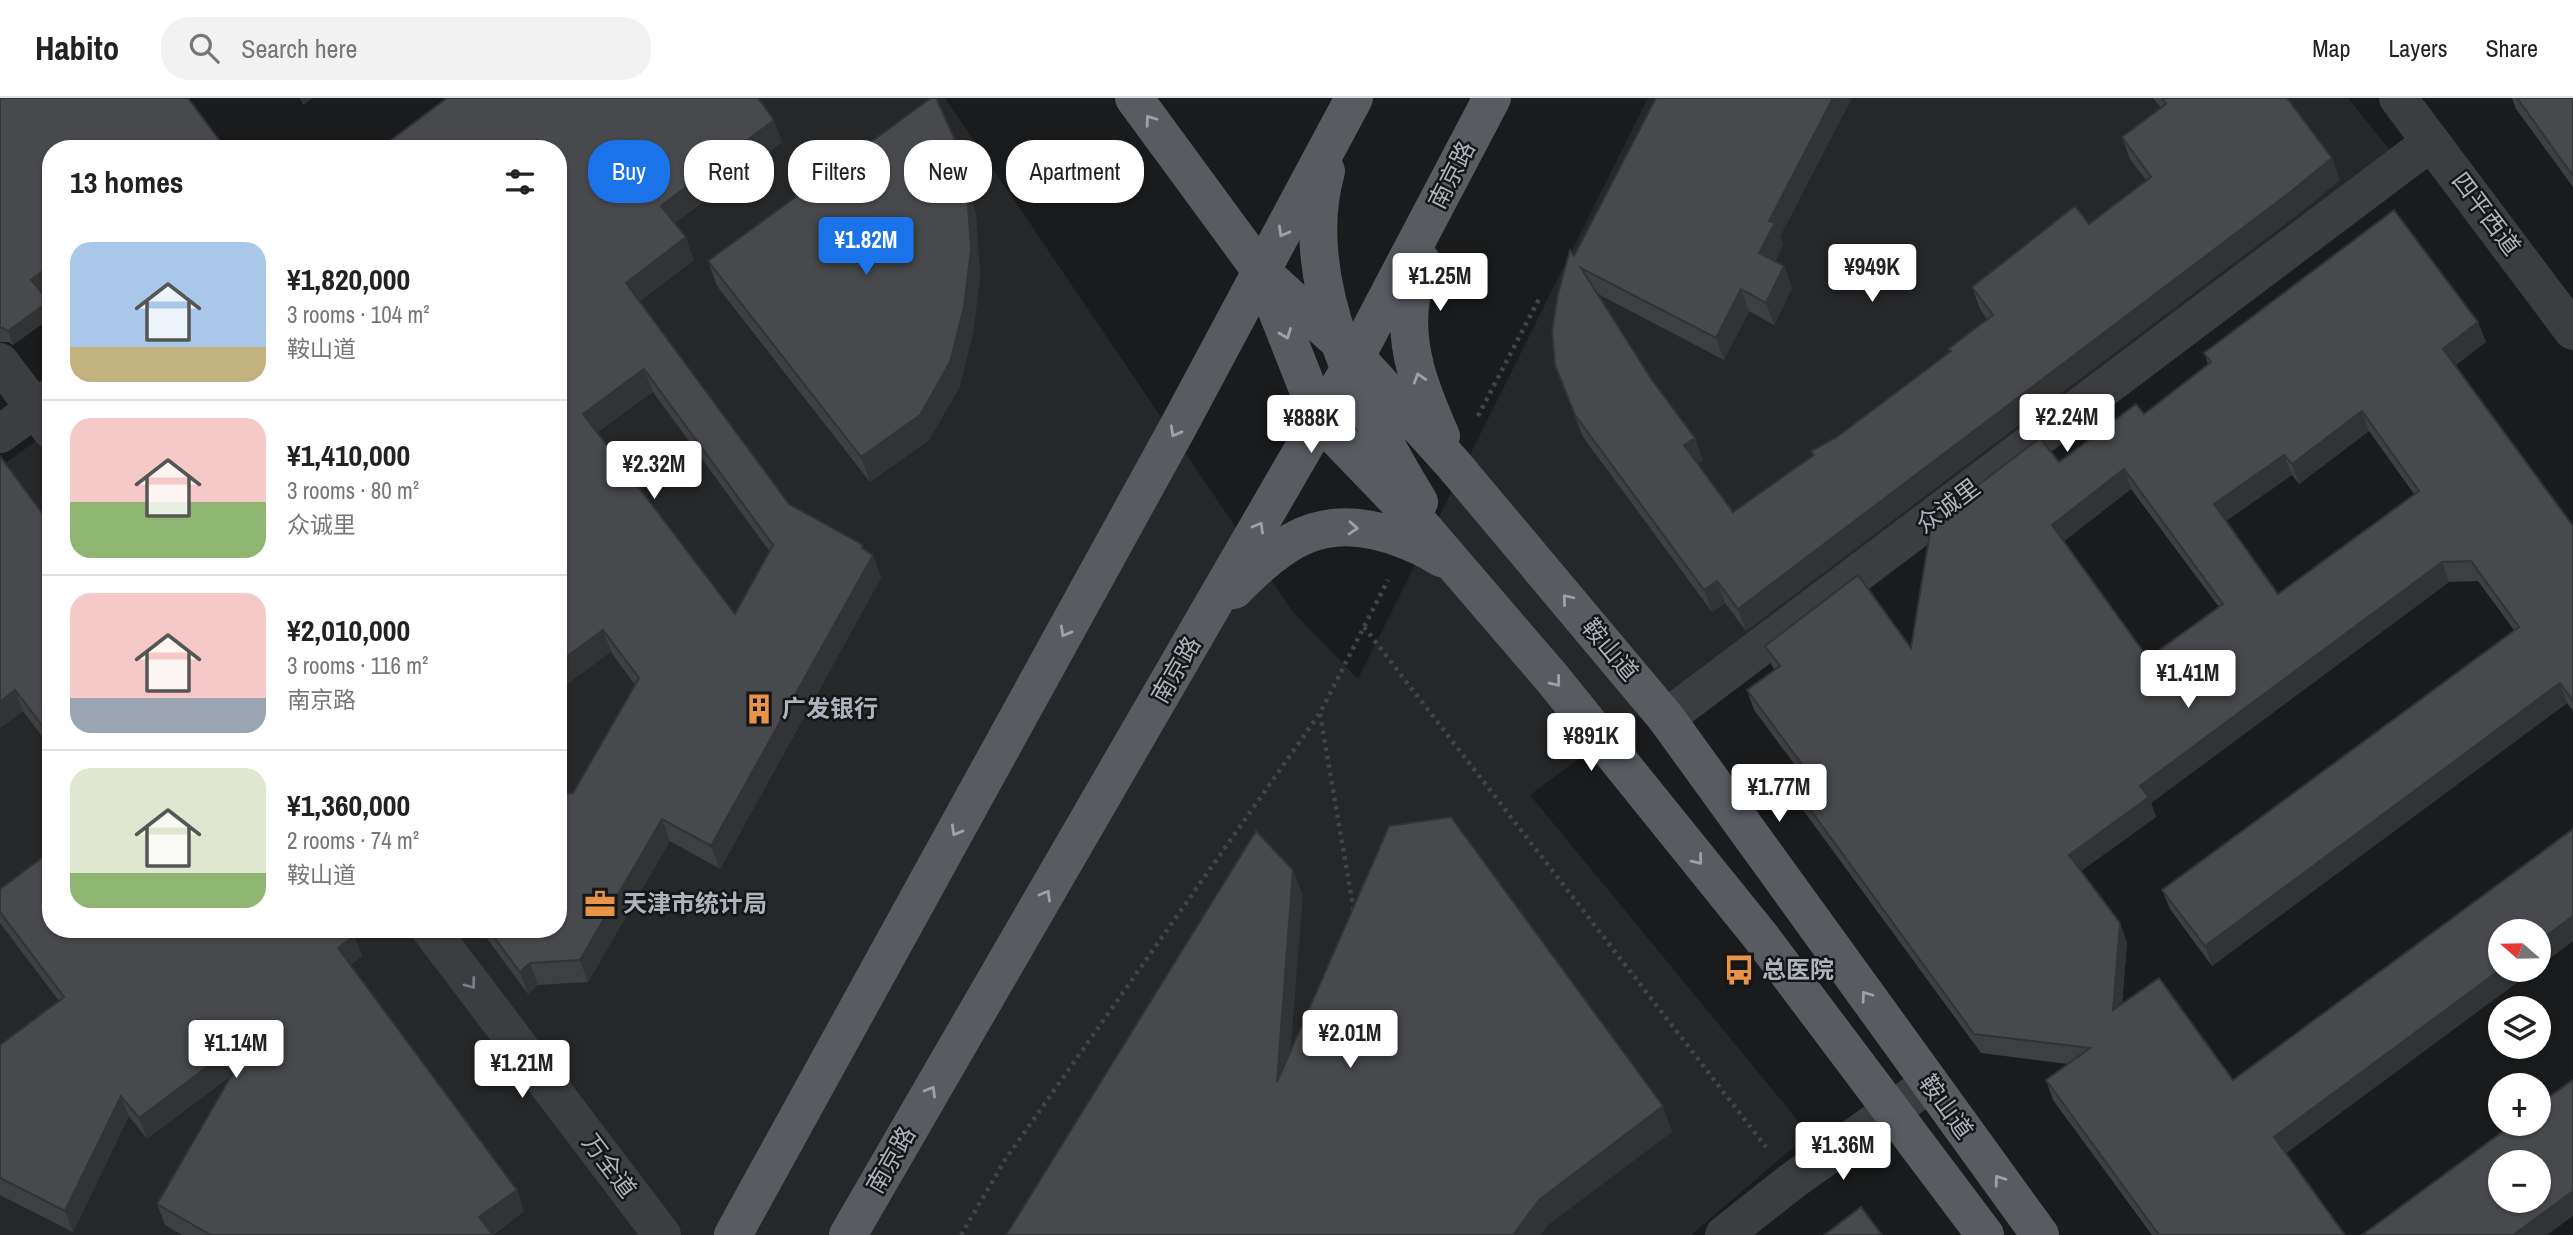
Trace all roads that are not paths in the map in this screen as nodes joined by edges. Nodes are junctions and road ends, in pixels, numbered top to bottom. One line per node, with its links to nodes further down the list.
1 (1134, 98): 7 (main road, 鞍山道, one-way to 1)
2 (1492, 98): 6 (main road, 南京路)
3 (2398, 98): 5 (street, 四平西道)
4 (1347, 113): 7 (main road, one-way to 7); 9 (main road)
5 (2431, 142): 8 (street, 四平西道); 18 (street, 众诚里)
6 (1458, 163): 9 (main road, 南京路); 15 (main road, one-way to 6)
7 (1261, 271): 9 (main road, 鞍山道); 13 (main road, 鞍山道, one-way to 13); 23 (main road, one-way to 23)
8 (2573, 331)
9 (1349, 355): 13 (main road, 南京路); 15 (main road, 鞍山道); 16 (main road)
10 (0, 362): 11 (street)
11 (42, 408)
12 (42, 414): 14 (street)
13 (1320, 420): 16 (main road, 鞍山道); 17 (main road, 南京路, one-way to 13)
14 (0, 434)
15 (1453, 464): 18 (main road, 鞍山道, one-way to 15)
16 (1465, 574): 17 (main road, one-way to 16); 21 (main road, 鞍山道, one-way to 21)
17 (1200, 629): 24 (main road, 南京路, one-way to 17)
18 (1667, 718): 20 (main road, 鞍山道, one-way to 18)
19 (437, 938): 22 (street, 万全道, one-way to 22)
20 (1929, 1084): 21 (street); 27 (main road, 鞍山道, one-way to 20)
21 (1890, 1111): 25 (street); 26 (main road, 鞍山道)
22 (662, 1235)
23 (733, 1235)
24 (848, 1235)
25 (1724, 1235)
26 (1985, 1235)
27 (2039, 1235)

